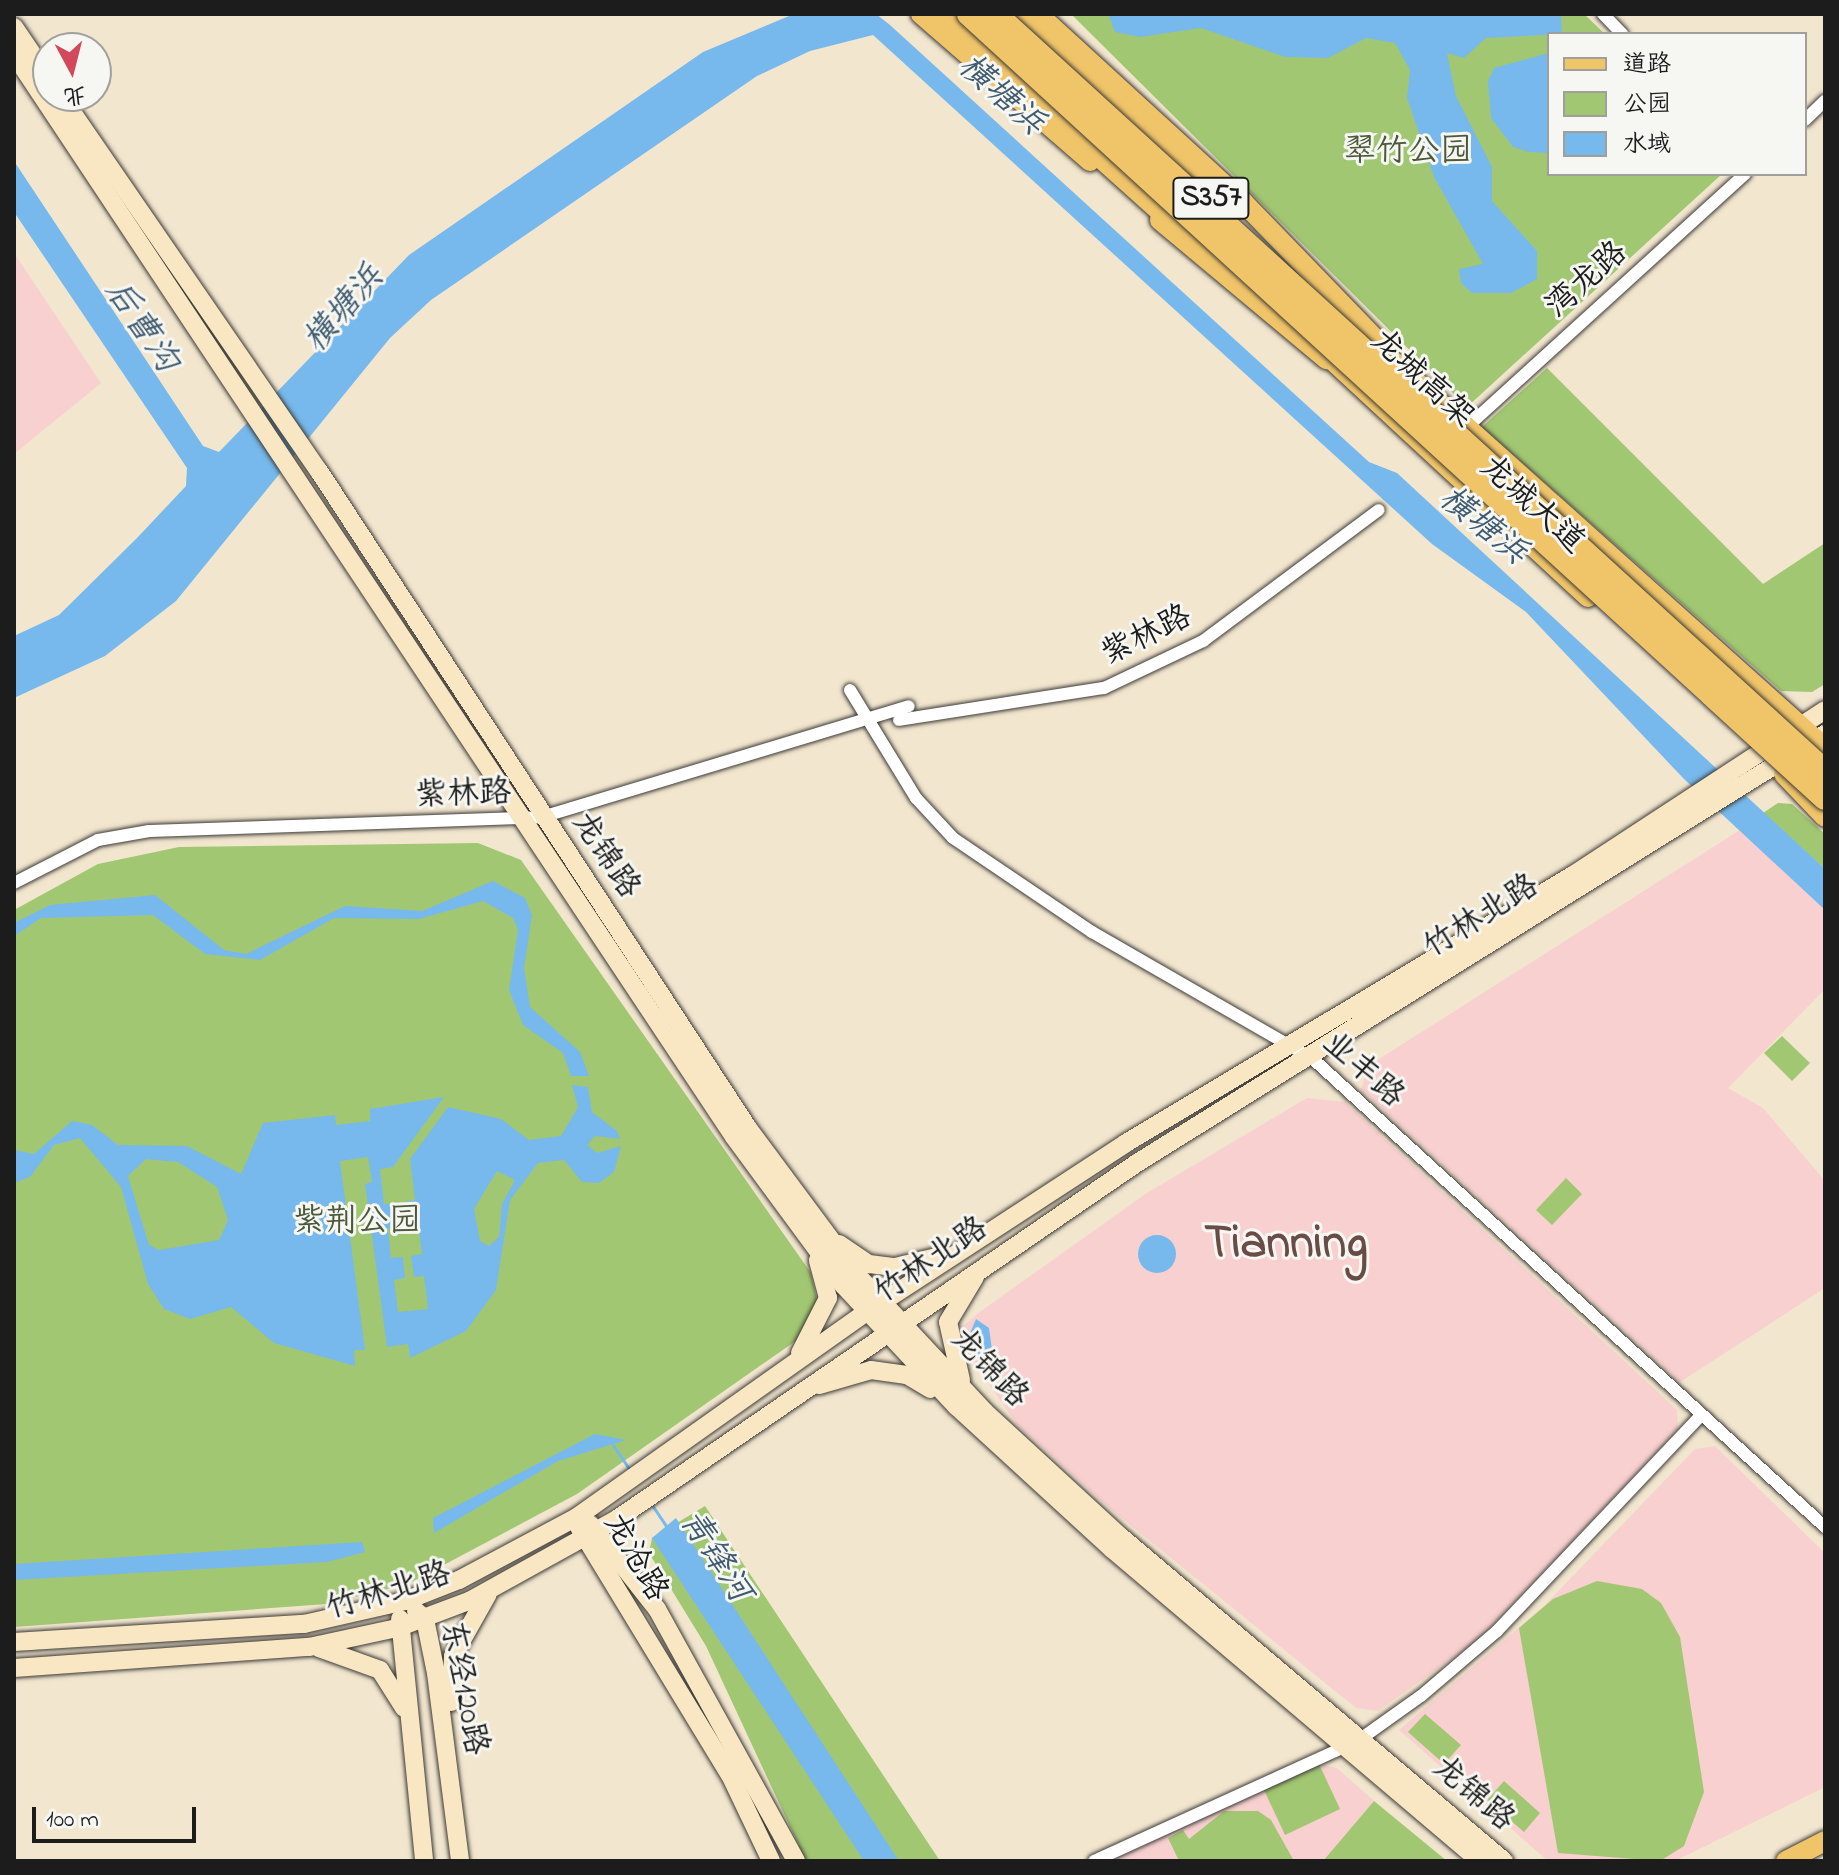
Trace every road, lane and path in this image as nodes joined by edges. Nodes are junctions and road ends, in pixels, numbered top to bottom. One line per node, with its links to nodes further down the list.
1 (921, 14): 18 (main road)
2 (943, 14): 19 (highway, bridge)
3 (956, 14): 18 (main road, 龙城大道 / S357)
4 (969, 14): 19 (highway, 龙城高架, bridge)
5 (995, 14): 19 (highway, 龙城高架, bridge)
6 (1005, 14): 19 (main road, 龙城大道 / S357)
7 (1017, 14): 19 (highway, bridge)
8 (1038, 14): 19 (main road)
9 (1603, 14): 11 (street)
10 (14, 27): 12 (main road)
11 (1620, 32)
12 (32, 53)
13 (14, 54): 33 (main road)
14 (1825, 101): 16 (street)
15 (72, 112): 33 (main road)
16 (1807, 118)
17 (1743, 176): 20 (street, 湾龙路)
18 (1338, 369): 28 (main road, 龙城大道 / S357)
19 (1404, 388): 20 (main road, 龙城大道 / S357); 30 (highway, 龙城高架, bridge)
20 (1467, 427): 27 (main road, 龙城大道 / S357)
21 (1379, 510): 25 (street, 紫林路)
22 (850, 690): 26 (street, 业丰路)
23 (909, 706): 26 (street, 紫林路)
24 (1825, 710): 27 (main road, 竹林北路)
25 (899, 720)
26 (868, 722): 33 (street, 紫林路); 35 (street, 业丰路)
27 (1819, 739): 28 (main road, 竹林北路); 29 (main road, 竹林北路)
28 (1761, 753): 29 (main road, 龙城大道 / S357); 35 (main road, 竹林北路)
29 (1778, 768): 32 (main road, 龙城大道); 36 (main road, 竹林北路)
30 (1814, 775): 31 (highway, 龙城高架, bridge)
31 (1825, 801)
32 (1825, 814)
33 (533, 819): 34 (street, 紫林路); 37 (main road, 龙锦路)
34 (14, 883)
35 (1290, 1045): 36 (street, 业丰路); 38 (main road, 竹林北路)
36 (1313, 1059): 39 (main road, 竹林北路); 46 (street, 业丰路)
37 (808, 1224): 38 (main road); 40 (main road, 龙锦路); 42 (main road)
38 (980, 1238): 40 (main road, 竹林北路)
39 (994, 1258): 41 (main road, 竹林北路); 45 (main road)
40 (874, 1307): 41 (main road, 龙锦路); 42 (main road, 竹林北路)
41 (891, 1326): 43 (main road, 竹林北路); 44 (main road, 龙锦路); 45 (main road, 龙锦路)
42 (787, 1368): 47 (main road, 竹林北路)
43 (777, 1406): 44 (main road); 49 (main road, 竹林北路)
44 (956, 1406): 59 (main road, 龙锦路)
45 (985, 1412): 59 (main road, 龙锦路)
46 (1701, 1415): 48 (street, 业丰路); 59 (street)
47 (577, 1517): 49 (main road, 龙沧路); 50 (main road, 龙沧路); 52 (main road, 竹林北路)
48 (1825, 1527)
49 (599, 1530): 50 (main road, 竹林北路); 64 (main road, 龙沧路)
50 (581, 1539): 51 (main road, 竹林北路); 63 (main road, 龙沧路)
51 (493, 1588): 53 (main road, 竹林北路); 61 (main road)
52 (405, 1601): 53 (main road, 东经120路); 54 (main road, 东经120路); 55 (main road, 竹林北路)
53 (425, 1619): 54 (main road, 竹林北路); 61 (main road, 东经120路)
54 (397, 1628): 56 (main road, 竹林北路); 58 (main road, 东经120路)
55 (14, 1642)
56 (253, 1651): 57 (main road, 竹林北路); 58 (main road)
57 (14, 1668)
58 (408, 1717): 62 (main road, 东经120路)
59 (1351, 1743): 65 (street); 66 (main road, 龙锦路); 67 (main road, 龙锦路)
60 (1825, 1841): 68 (main road)
61 (459, 1853)
62 (424, 1861)
63 (771, 1861)
64 (796, 1861)
65 (1094, 1861)
66 (1480, 1861)
67 (1504, 1861)
68 (1786, 1861)

